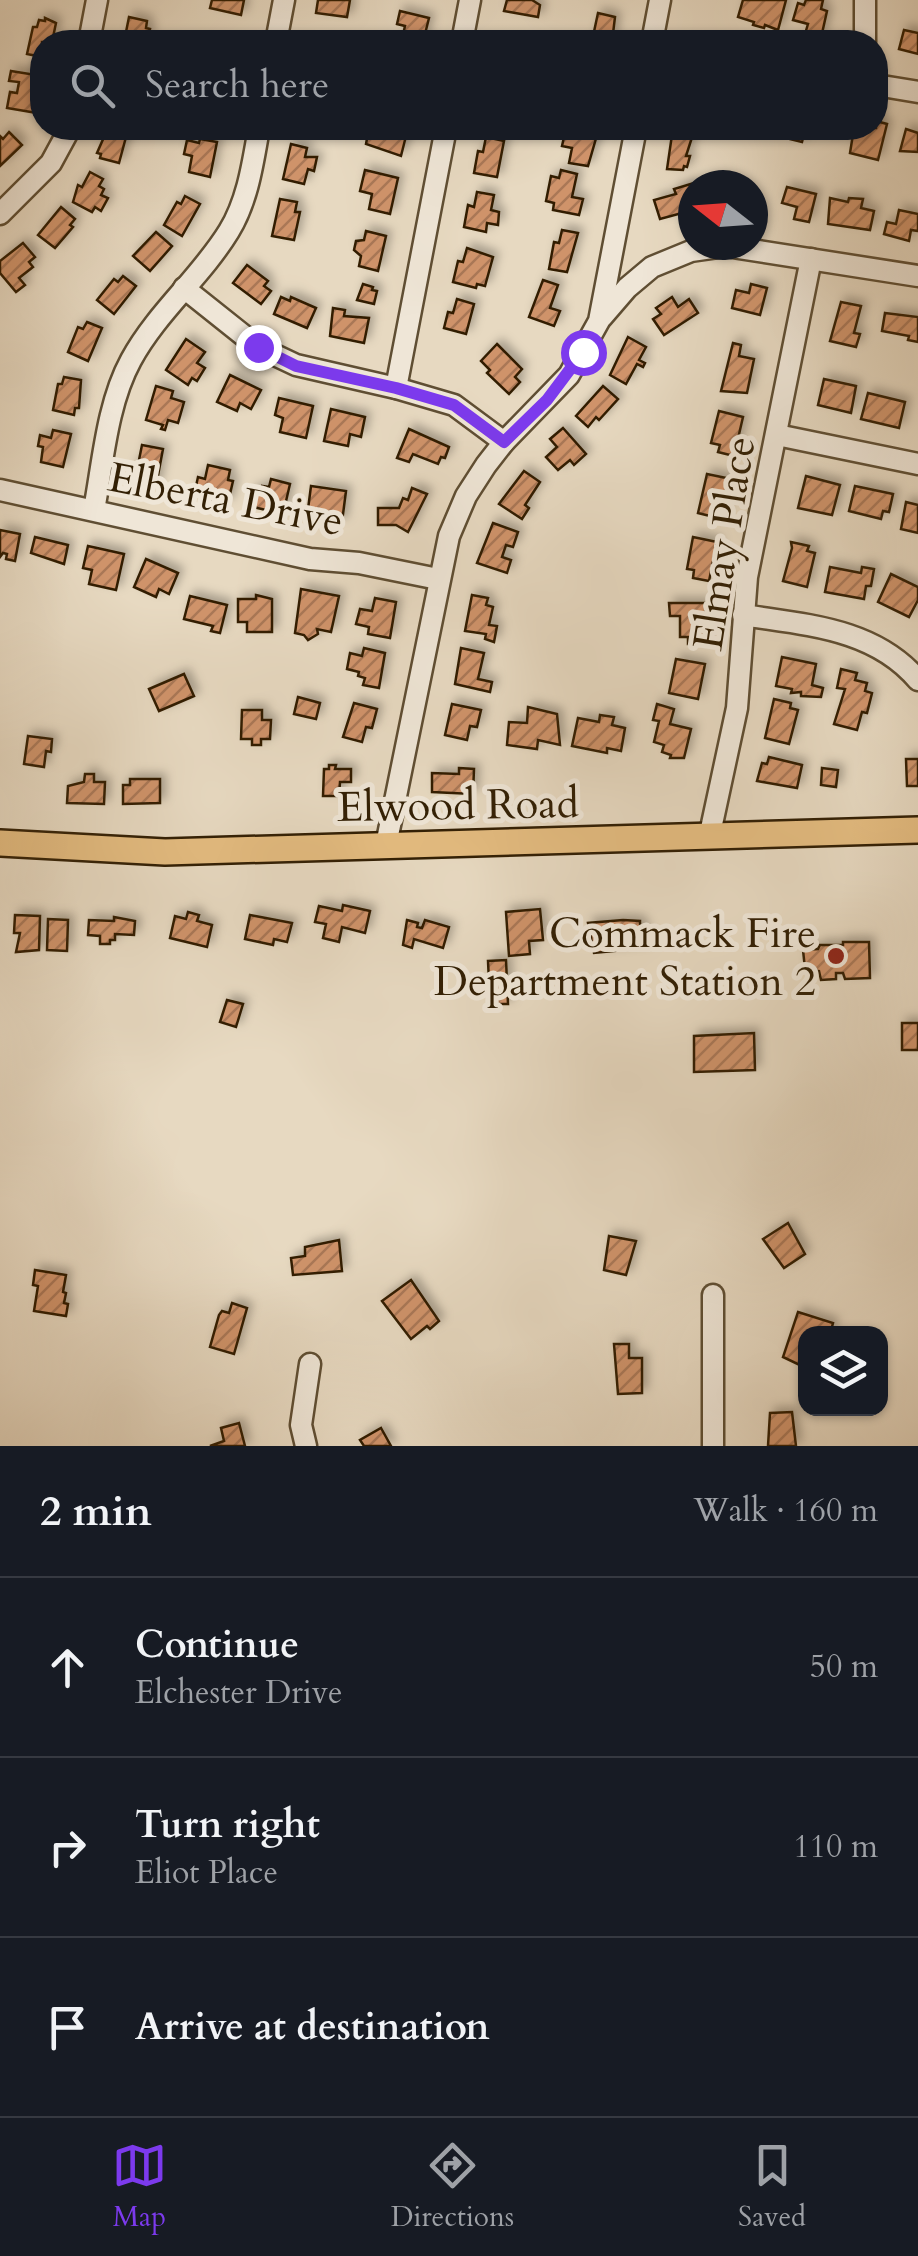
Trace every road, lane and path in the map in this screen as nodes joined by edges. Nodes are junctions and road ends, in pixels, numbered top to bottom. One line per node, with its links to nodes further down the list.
1 (97, 0): 6 (street)
2 (284, 0): 7 (street)
3 (470, 0): 8 (street)
4 (660, 0): 9 (street)
5 (864, 0): 10 (street)
6 (91, 30)
7 (278, 30)
8 (464, 30)
9 (654, 30)
10 (865, 30)
11 (888, 88): 12 (street)
12 (918, 92)
13 (64, 140): 17 (street)
14 (257, 140): 20 (street)
15 (444, 140): 22 (street)
16 (634, 140): 21 (street)
17 (0, 214)
18 (811, 259): 19 (street); 21 (street); 23 (street, Elmay Place)
19 (918, 276)
20 (184, 288): 22 (street); 27 (street)
21 (599, 321): 24 (street)
22 (396, 388): 24 (street)
23 (777, 435): 25 (street); 29 (street, Elmay Place)
24 (504, 442): 28 (street)
25 (918, 464)
26 (0, 490): 27 (street, Elberta Drive)
27 (94, 510): 28 (street, Elberta Drive)
28 (438, 579): 34 (street)
29 (743, 615): 30 (street); 32 (street, Elmay Place)
30 (918, 680)
31 (918, 830): 32 (main road, Elwood Road)
32 (709, 838): 34 (main road, Elwood Road)
33 (0, 844): 34 (main road, Elwood Road)
34 (386, 845)
35 (713, 1295): 38 (street)
36 (310, 1364): 37 (street)
37 (306, 1446)
38 (713, 1446)

